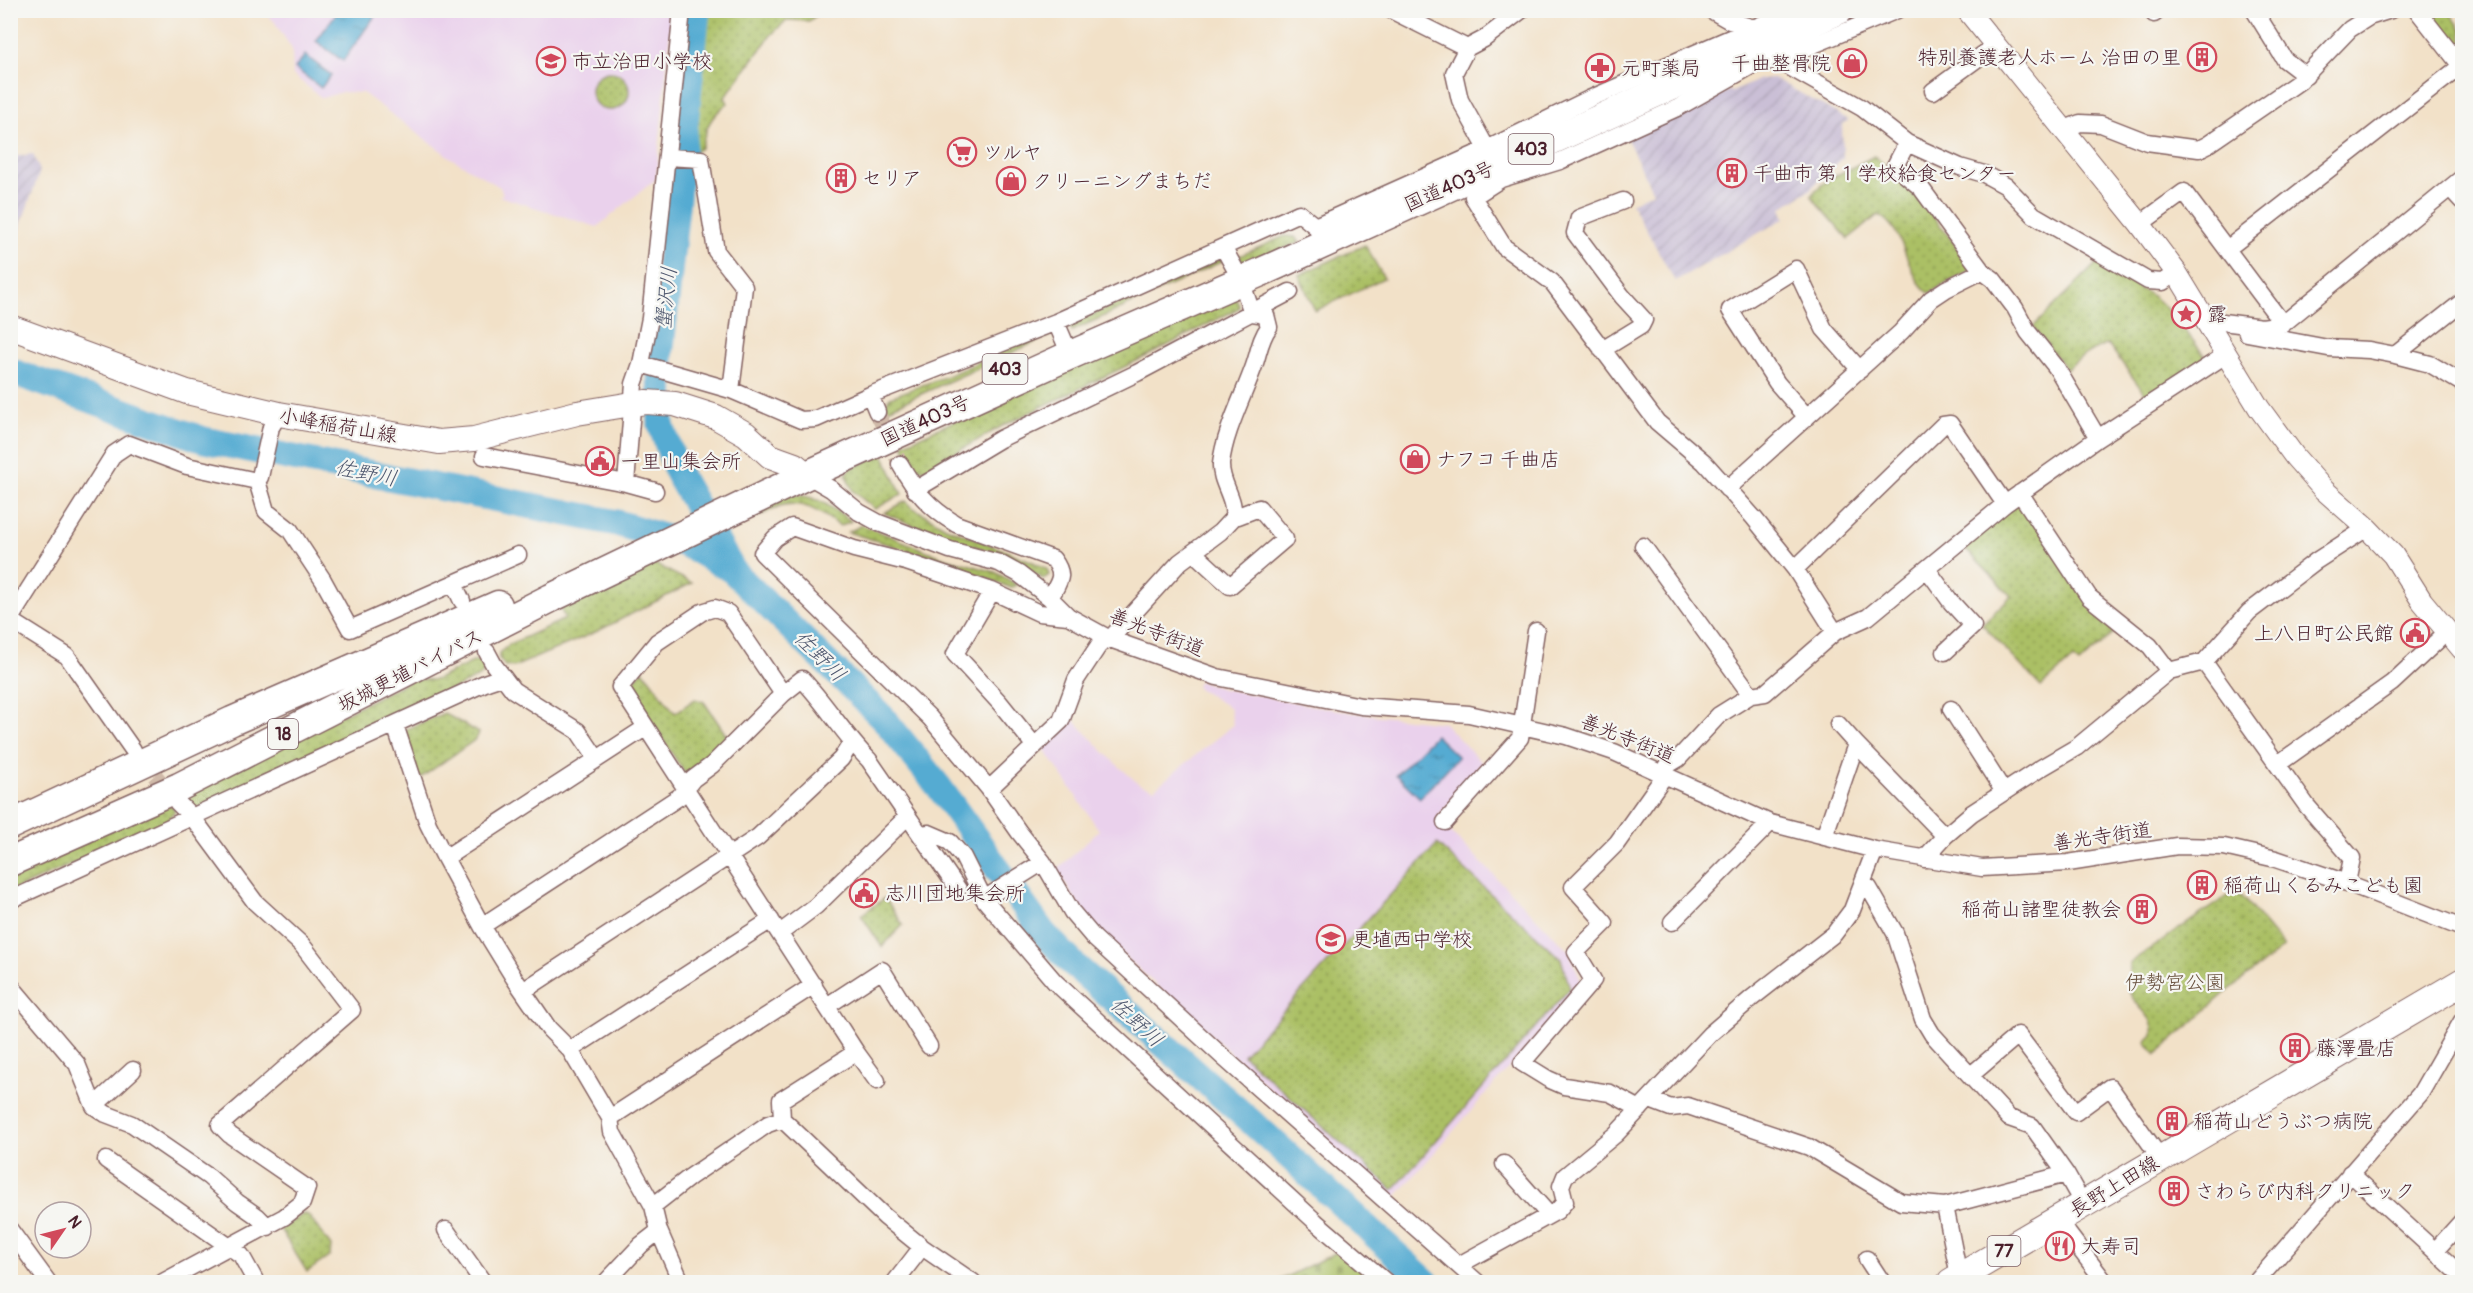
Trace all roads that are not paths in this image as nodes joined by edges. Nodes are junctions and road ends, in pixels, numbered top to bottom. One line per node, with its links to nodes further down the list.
1 (682, 10): 21 (street)
2 (1391, 10): 15 (street)
3 (1522, 10): 15 (street)
4 (1711, 10): 13 (street)
5 (1795, 10): 13 (street)
6 (1839, 10): 13 (highway, 国道403号 / 403)
7 (1897, 10): 13 (street)
8 (1967, 10): 14 (street)
9 (2254, 10): 17 (street)
10 (2391, 10): 12 (street)
11 (2417, 10): 16 (street)
12 (2367, 14): 17 (street)
13 (1765, 44): 20 (street); 22 (highway, 国道403号 / 403)
14 (1996, 45): 18 (street); 19 (street)
15 (1467, 48): 22 (street)
16 (2462, 68): 29 (street)
17 (2306, 76): 19 (street)
18 (1933, 91)
19 (2064, 129): 26 (street)
20 (1907, 143): 30 (street); 31 (street)
21 (670, 157): 43 (street); 46 (street)
22 (1495, 164): 27 (highway, 国道403号 / 403); 40 (street)
23 (2456, 183): 25 (street); 36 (street)
24 (1623, 201): 40 (street)
25 (2463, 201)
26 (2140, 224): 29 (street); 31 (street)
27 (1320, 234): 28 (street); 32 (highway, 国道403号 / 403)
28 (1223, 247): 32 (street); 39 (street)
29 (2227, 249): 36 (street)
30 (1982, 271): 44 (street); 52 (street)
31 (2176, 272): 37 (street)
32 (1231, 284): 35 (street); 39 (highway, 国道403号 / 403); 55 (highway, 国道403号 / 403)
33 (1290, 291): 35 (street)
34 (2463, 302): 42 (street)
35 (1252, 313): 59 (street); 63 (street)
36 (2283, 324): 37 (street)
37 (2210, 325): 41 (street); 42 (street)
38 (10, 327): 51 (main road, 小峰稲荷山線)
39 (1060, 332): 47 (street); 55 (highway, 国道403号 / 403)
40 (1602, 350): 58 (street)
41 (2227, 354): 52 (street); 64 (street)
42 (2395, 356): 45 (street)
43 (644, 365): 46 (street); 48 (street)
44 (1860, 370): 50 (street); 50 (street)
45 (2463, 383)
46 (731, 390): 47 (street)
47 (870, 395): 49 (street)
48 (639, 403): 51 (main road, 小峰稲荷山線); 55 (main road, 小峰稲荷山線); 57 (street)
49 (877, 412)
50 (1807, 417): 58 (street)
51 (275, 421): 56 (street)
52 (2098, 438): 61 (street)
53 (484, 456): 57 (street)
54 (900, 464): 59 (street)
55 (801, 470): 71 (highway, 坂城更埴バイパス / 18); 73 (street, 善光寺街道)
56 (259, 479): 70 (street); 76 (street)
57 (626, 483): 60 (street)
58 (1727, 489): 68 (street)
59 (915, 490): 73 (street)
60 (655, 491)
61 (2020, 493): 62 (street); 85 (street)
62 (2005, 504): 68 (street); 69 (street)
63 (1234, 515): 66 (street); 66 (street)
64 (2367, 528): 78 (street); 84 (street)
65 (1643, 546): 88 (street)
66 (1194, 553): 80 (street)
67 (518, 555): 70 (street)
68 (1795, 569): 79 (street)
69 (1927, 569): 79 (street); 83 (street)
70 (454, 584): 74 (street)
71 (548, 591): 109 (highway, 坂城更埴バイパス / 18); 117 (highway, 坂城更埴バイパス / 18)
72 (992, 591): 75 (street); 96 (street); 102 (street)
73 (1050, 598): 75 (street, 善光寺街道)
74 (462, 601)
75 (1068, 616): 80 (street, 善光寺街道)
76 (10, 619): 97 (street)
77 (1536, 631): 92 (street)
78 (2448, 631): 81 (street); 99 (street)
79 (1835, 632): 88 (street)
80 (1110, 639): 92 (street, 善光寺街道); 96 (street)
81 (2463, 649)
82 (487, 652): 86 (street)
83 (1945, 652)
84 (2204, 662): 85 (street); 99 (street)
85 (2169, 671): 103 (street)
86 (502, 677): 90 (street); 98 (street)
87 (783, 694): 93 (street); 94 (street); 101 (street)
88 (1751, 695): 100 (street)
89 (1951, 710): 103 (street)
90 (395, 724): 106 (street); 115 (street)
91 (1838, 724): 95 (street)
92 (1522, 725): 100 (street, 善光寺街道); 107 (street)
93 (645, 728): 98 (street); 101 (street)
94 (852, 742): 105 (street); 114 (street)
95 (1856, 744): 111 (street); 112 (street)
96 (1034, 746): 102 (street)
97 (133, 750)
98 (597, 759): 115 (street)
99 (2278, 764): 119 (street)
100 (1664, 774): 108 (street, 善光寺街道); 140 (street)
101 (686, 789): 114 (street); 125 (street)
102 (989, 789): 118 (street)
103 (2004, 792): 111 (street)
104 (177, 802): 106 (street)
105 (907, 817): 110 (street); 126 (street)
106 (193, 818): 123 (street); 155 (street)
107 (1445, 822)
108 (1770, 823): 112 (street, 善光寺街道); 124 (street)
109 (10, 825)
110 (920, 834): 121 (street); 122 (street)
111 (1945, 836): 116 (street)
112 (1824, 837): 113 (street, 善光寺街道)
113 (1875, 850): 116 (street, 善光寺街道); 120 (street)
114 (730, 856): 126 (street); 131 (street)
115 (445, 858): 125 (street)
116 (1924, 859): 119 (street, 善光寺街道)
117 (10, 862)
118 (1044, 862): 122 (street); 163 (street)
119 (2347, 883): 127 (street, 善光寺街道)
120 (1863, 884): 138 (street); 140 (street)
121 (958, 889)
122 (984, 899): 174 (street)
123 (10, 900)
124 (1672, 922)
125 (482, 926): 131 (street)
126 (776, 926): 130 (street); 135 (street)
127 (2463, 928)
128 (2463, 982): 144 (main road, 長野上田線 / 77)
129 (10, 985): 141 (street)
130 (814, 985): 132 (street); 142 (street)
131 (523, 991): 135 (street)
132 (827, 1006): 134 (street); 136 (street)
133 (2463, 1021): 147 (street)
134 (929, 1046)
135 (570, 1050): 142 (street)
136 (856, 1052): 139 (street); 143 (street)
137 (133, 1070): 141 (street)
138 (1971, 1075): 144 (street); 148 (street)
139 (877, 1081)
140 (1645, 1105): 151 (street); 152 (street)
141 (94, 1106): 155 (street)
142 (610, 1118): 150 (street)
143 (782, 1119): 150 (street); 160 (street)
144 (2161, 1159): 149 (main road, 長野上田線 / 77)
145 (106, 1160): 159 (street)
146 (1504, 1164): 152 (street)
147 (2350, 1173): 161 (street); 178 (street)
148 (2066, 1174): 149 (street); 151 (street)
149 (2084, 1204): 153 (main road, 長野上田線 / 77)
150 (653, 1206): 158 (street)
151 (1945, 1206): 165 (street)
152 (1549, 1215): 163 (street)
153 (2058, 1220): 165 (main road, 長野上田線 / 77); 177 (street)
154 (2463, 1221): 161 (street)
155 (268, 1227): 159 (street)
156 (10, 1230): 166 (street)
157 (446, 1230): 169 (street)
158 (659, 1231): 170 (street); 171 (street)
159 (230, 1247): 167 (street); 168 (street)
160 (922, 1247): 172 (street); 173 (street)
161 (2435, 1251): 164 (street)
162 (1868, 1259): 176 (street)
163 (1459, 1265): 175 (street)
164 (2463, 1276)
165 (1957, 1279)
166 (48, 1282)
167 (165, 1282)
168 (256, 1282)
169 (483, 1282)
170 (606, 1282)
171 (681, 1282)
172 (895, 1282)
173 (973, 1282)
174 (1386, 1282)
175 (1477, 1282)
176 (1882, 1282)
177 (2105, 1282)
178 (2256, 1282)

